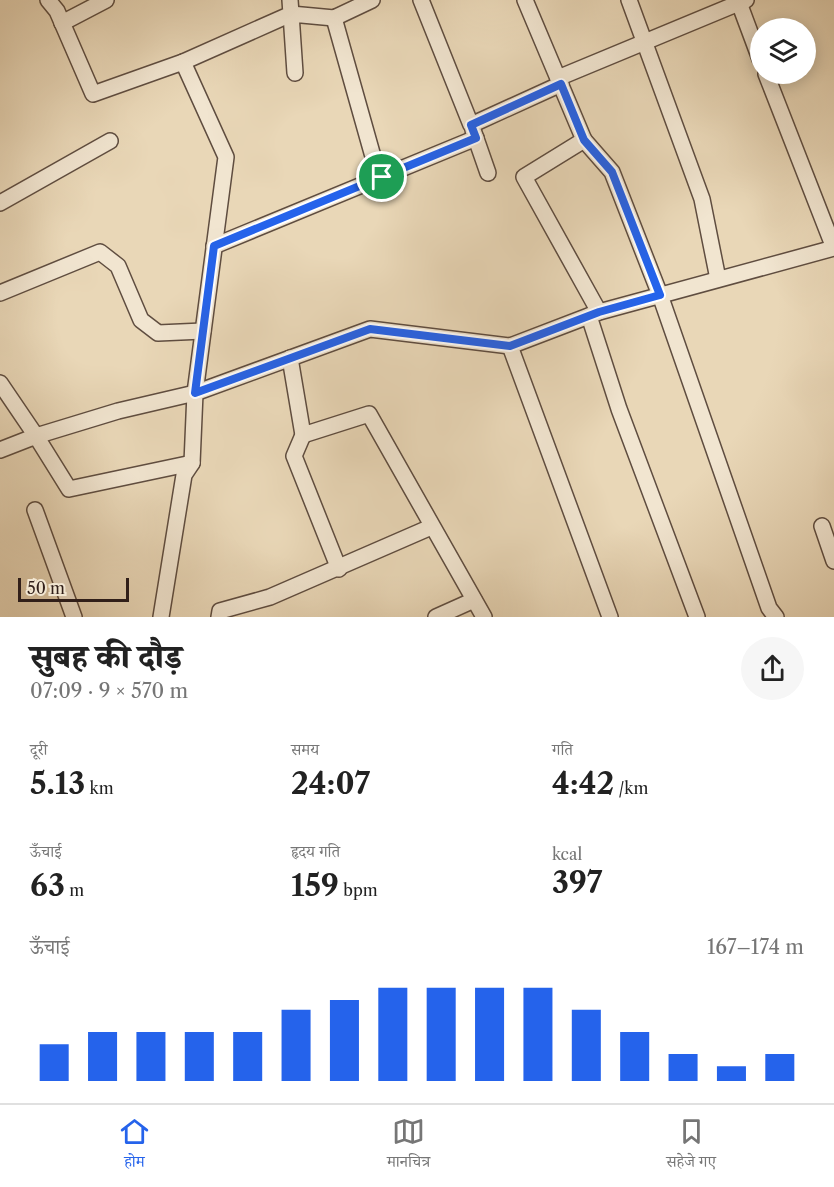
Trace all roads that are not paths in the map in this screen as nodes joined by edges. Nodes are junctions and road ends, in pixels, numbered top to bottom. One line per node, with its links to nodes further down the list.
1 (48, 0): 10 (street)
2 (106, 0): 10 (street)
3 (372, 0): 9 (street)
4 (421, 0): 17 (street)
5 (525, 0): 15 (street)
6 (629, 0): 12 (street)
7 (741, 1): 11 (street); 12 (street)
8 (290, 7): 9 (street); 13 (street); 14 (street)
9 (334, 18): 21 (street)
10 (62, 23): 13 (street)
11 (750, 28)
12 (644, 42): 15 (street); 25 (street)
13 (183, 62): 23 (street)
14 (295, 72)
15 (559, 81): 17 (street); 18 (street)
16 (770, 84): 24 (street)
17 (474, 132): 20 (street); 21 (street)
18 (584, 140): 27 (street); 28 (street)
19 (110, 141): 22 (street)
20 (488, 173)
21 (382, 177): 23 (street)
22 (0, 203)
23 (214, 246): 29 (street)
24 (834, 248): 25 (street)
25 (718, 279): 27 (street)
26 (0, 293): 29 (street)
27 (660, 295): 28 (street); 51 (street)
28 (594, 314): 30 (street); 50 (street)
29 (203, 331): 33 (street)
30 (510, 346): 31 (street); 49 (street)
31 (290, 358): 33 (street); 34 (street)
32 (0, 383): 35 (street)
33 (195, 393): 35 (street); 37 (street)
34 (303, 435): 39 (street); 42 (street)
35 (36, 436): 36 (street); 37 (street)
36 (0, 450)
37 (192, 463): 45 (street)
38 (35, 510): 44 (street)
39 (431, 526): 42 (street); 43 (street)
40 (822, 526): 41 (street)
41 (834, 561)
42 (339, 569): 46 (street)
43 (474, 600): 47 (street); 48 (street)
44 (74, 617)
45 (161, 617)
46 (219, 617)
47 (436, 617)
48 (484, 617)
49 (610, 617)
50 (697, 617)
51 (776, 617)

